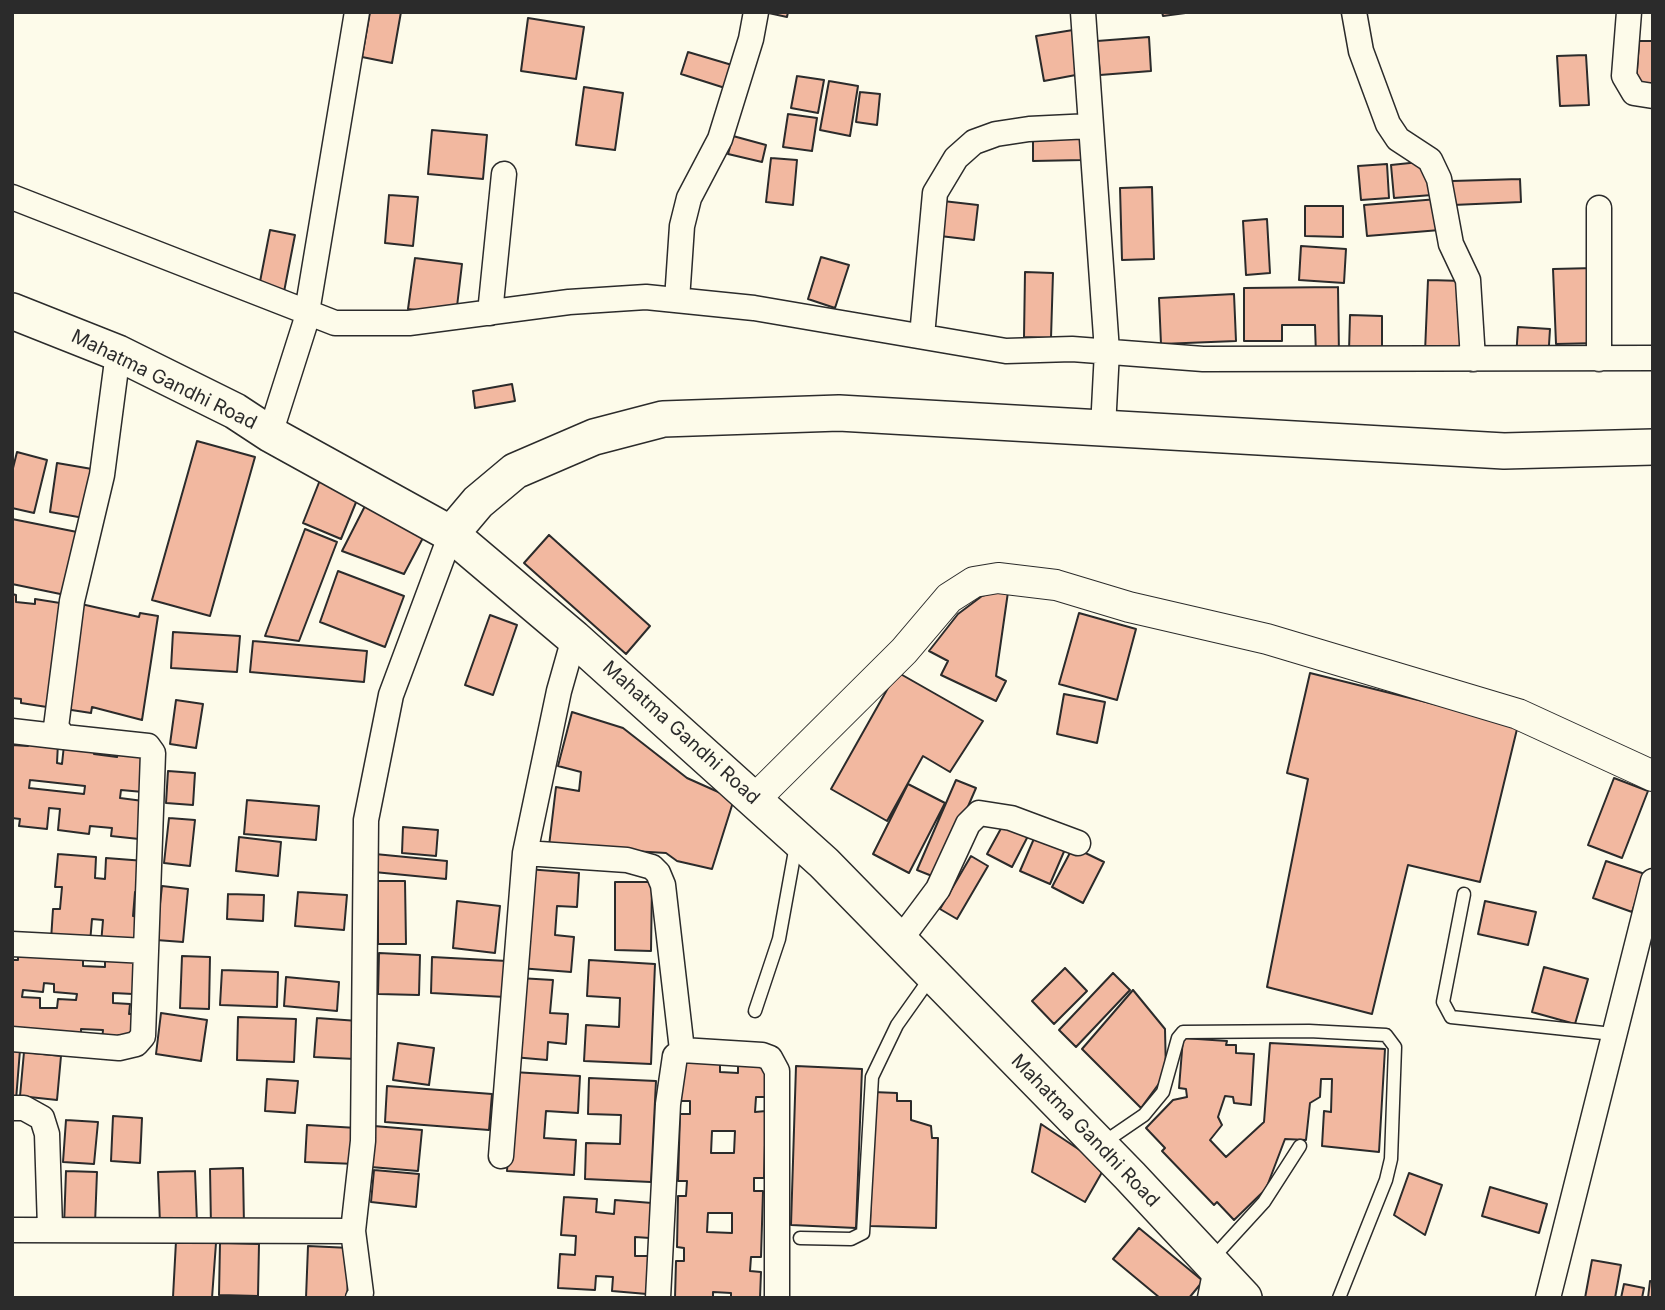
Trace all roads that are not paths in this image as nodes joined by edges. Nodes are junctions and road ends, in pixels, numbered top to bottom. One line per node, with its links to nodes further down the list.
1 (357, 12): 14 (street)
2 (756, 12): 11 (street)
3 (1083, 12): 7 (street)
4 (1354, 12): 19 (street)
5 (1629, 12): 6 (street)
6 (1653, 96)
7 (1091, 126): 15 (street); 17 (street)
8 (504, 174): 13 (street)
9 (12, 197): 14 (street)
10 (1599, 208): 20 (street)
11 (677, 300): 13 (street); 15 (street)
12 (12, 312): 16 (main road, Mahatma Gandhi Road)
13 (490, 313): 14 (street)
14 (306, 319): 22 (street)
15 (922, 336): 17 (street)
16 (118, 353): 22 (main road, Mahatma Gandhi Road); 27 (street)
17 (1107, 357): 19 (street); 21 (street)
18 (1653, 358): 20 (street)
19 (1473, 359): 20 (street)
20 (1599, 359)
21 (1104, 419): 23 (main road); 24 (main road)
22 (270, 434): 24 (main road, Mahatma Gandhi Road)
23 (1653, 447)
24 (451, 534): 25 (main road, Mahatma Gandhi Road); 49 (street)
25 (574, 638): 29 (main road, Mahatma Gandhi Road); 32 (street)
26 (12, 731): 27 (street)
27 (64, 737): 37 (street)
28 (1653, 776): 29 (street)
29 (755, 799): 30 (main road, Mahatma Gandhi Road)
30 (797, 838): 35 (main road, Mahatma Gandhi Road); 39 (lane)
31 (1078, 843): 35 (street)
32 (525, 853): 42 (street); 46 (street)
33 (1653, 881): 40 (street)
34 (1464, 894): 40 (lane)
35 (900, 940): 38 (main road, Mahatma Gandhi Road)
36 (12, 944): 37 (street)
37 (146, 951): 41 (street)
38 (933, 974): 44 (main road, Mahatma Gandhi Road); 50 (lane)
39 (755, 1011)
40 (1613, 1034): 57 (street)
41 (12, 1039)
42 (682, 1050): 53 (street); 54 (street)
43 (12, 1108): 47 (street)
44 (1100, 1145): 51 (main road, Mahatma Gandhi Road); 56 (lane)
45 (1300, 1146): 51 (lane)
46 (501, 1156)
47 (50, 1228): 48 (street); 49 (street)
48 (12, 1230)
49 (353, 1231): 52 (street)
50 (800, 1238)
51 (1212, 1276): 55 (main road, Mahatma Gandhi Road)
52 (358, 1298)
53 (658, 1298)
54 (777, 1298)
55 (1244, 1298)
56 (1339, 1298)
57 (1548, 1298)

